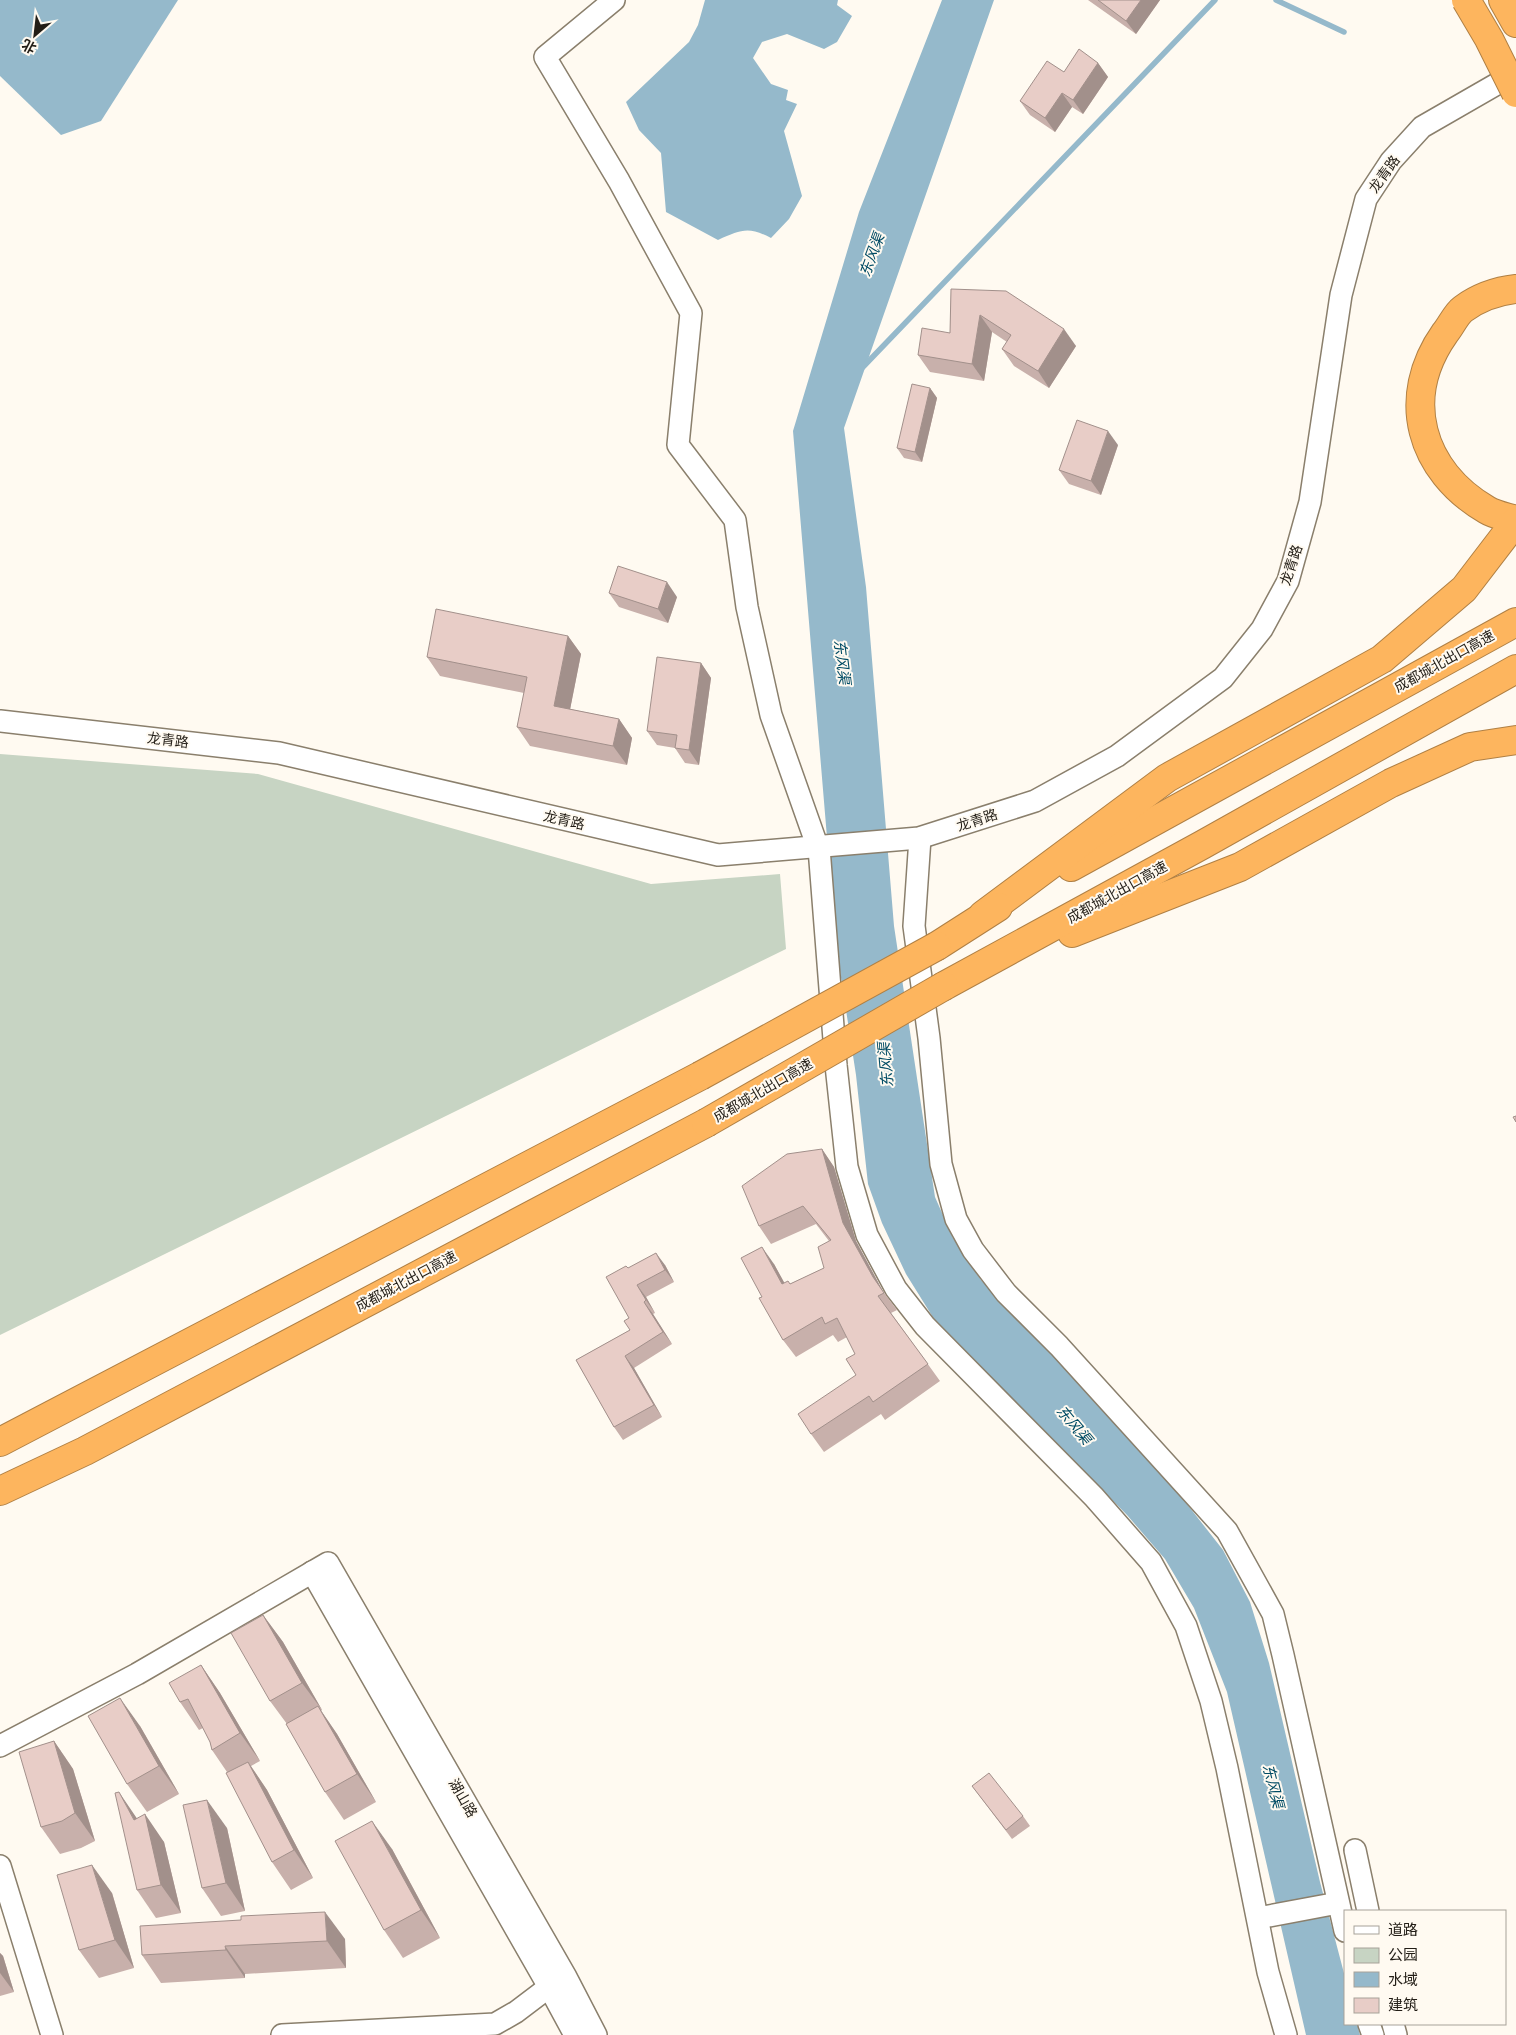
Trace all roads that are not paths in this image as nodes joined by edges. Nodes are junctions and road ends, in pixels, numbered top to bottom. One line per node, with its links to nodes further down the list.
1 (614, 0): 14 (street)
2 (1466, 0): 6 (highway, bridge)
3 (1503, 0): 4 (highway)
4 (1516, 23)
5 (1516, 73): 13 (street, 龙青路)
6 (1516, 93)
7 (1516, 289): 8 (highway)
8 (1516, 520): 15 (highway)
9 (1516, 622): 15 (highway, 成都城北出口高速)
10 (1516, 669): 16 (highway, 成都城北出口高速)
11 (0, 721): 14 (street, 龙青路)
12 (1516, 740): 16 (highway)
13 (920, 838): 14 (street, 龙青路); 23 (street)
14 (819, 848): 25 (street)
15 (982, 915): 17 (highway, 成都城北出口高速, bridge)
16 (955, 981): 18 (highway, 成都城北出口高速, bridge)
17 (0, 1442)
18 (0, 1492)
19 (320, 1567): 20 (street); 27 (street, 湖山路); 28 (street, 湖山路)
20 (0, 1746)
21 (1355, 1850): 24 (street)
22 (0, 1866): 29 (street)
23 (1338, 1904): 25 (street); 26 (street)
24 (1368, 1910)
25 (1258, 1918): 31 (street)
26 (1344, 1927)
27 (549, 1986): 28 (street, 湖山路); 30 (street)
28 (582, 2028)
29 (52, 2035)
30 (282, 2035)
31 (1286, 2035)

